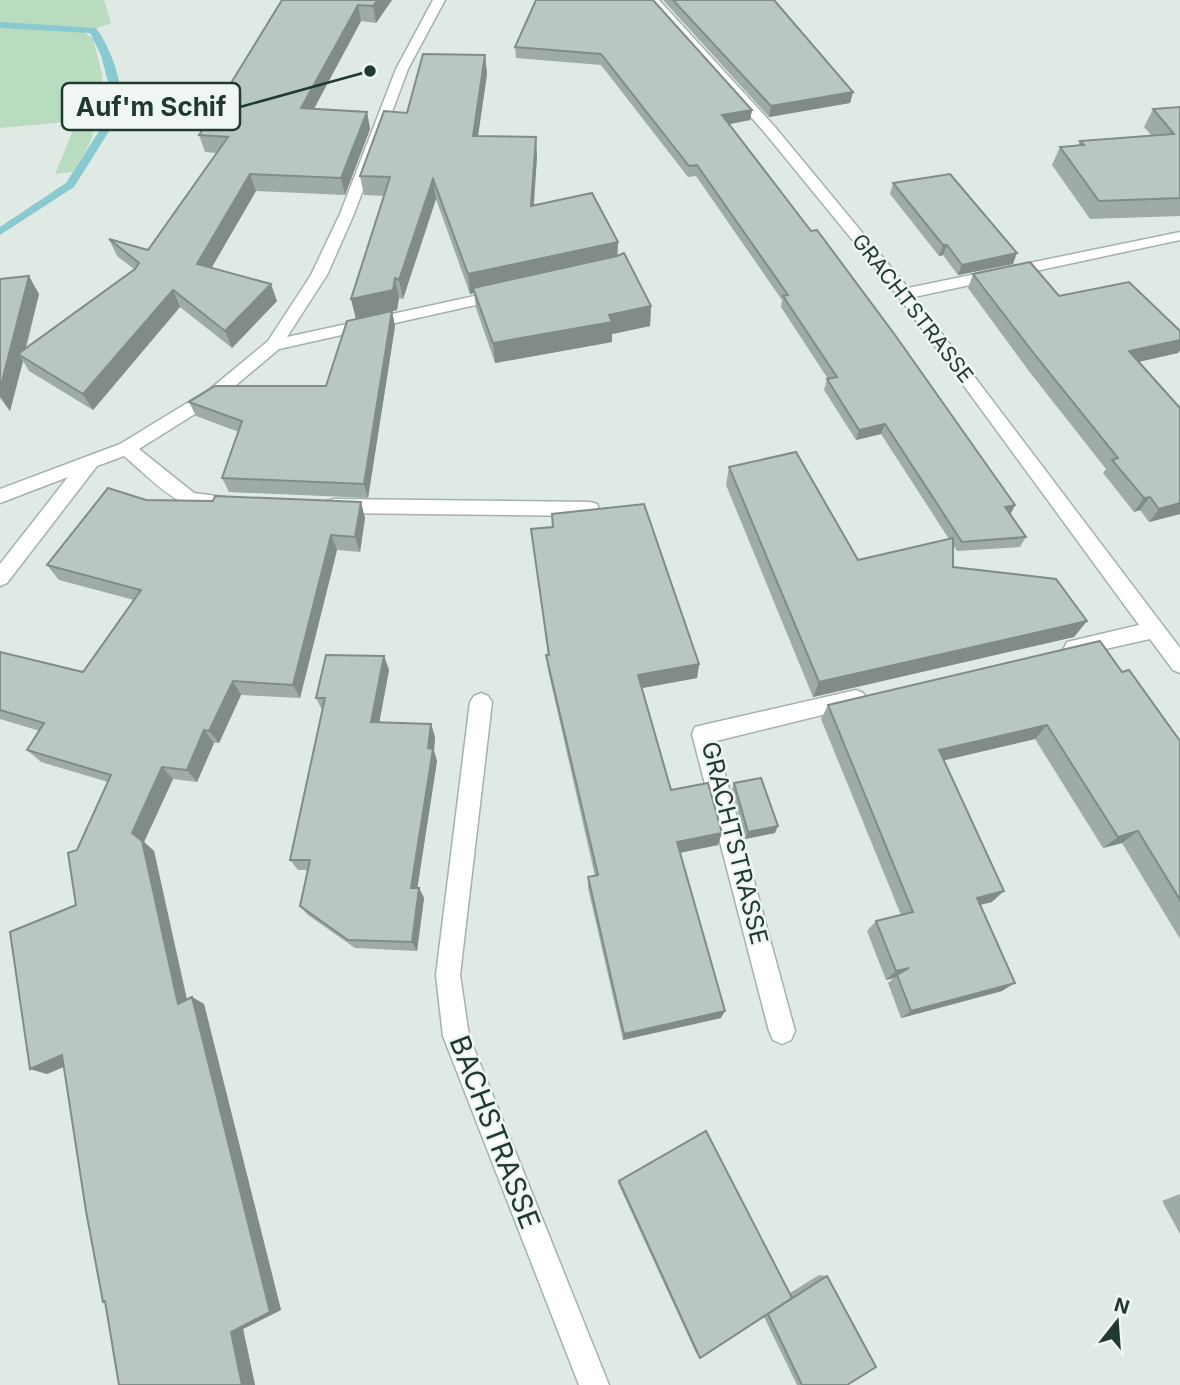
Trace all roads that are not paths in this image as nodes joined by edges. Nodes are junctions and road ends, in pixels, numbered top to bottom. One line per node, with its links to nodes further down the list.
1 (439, 0): 6 (street)
2 (653, 0): 5 (street, GRACHTSTRASSE)
3 (1180, 236): 5 (street)
4 (512, 293): 6 (street)
5 (904, 294): 14 (street, GRACHTSTRASSE)
6 (274, 345): 7 (street)
7 (126, 448): 8 (street); 10 (street)
8 (91, 461): 9 (street); 13 (street)
9 (0, 496)
10 (243, 503)
11 (322, 506): 12 (street)
12 (590, 509)
13 (0, 578)
14 (1154, 629): 15 (street); 16 (street, GRACHTSTRASSE)
15 (1048, 654)
16 (1180, 664)
17 (876, 694): 19 (street, GRACHTSTRASSE)
18 (481, 702): 20 (street, BACHSTRASSE)
19 (782, 1031)
20 (594, 1385)

